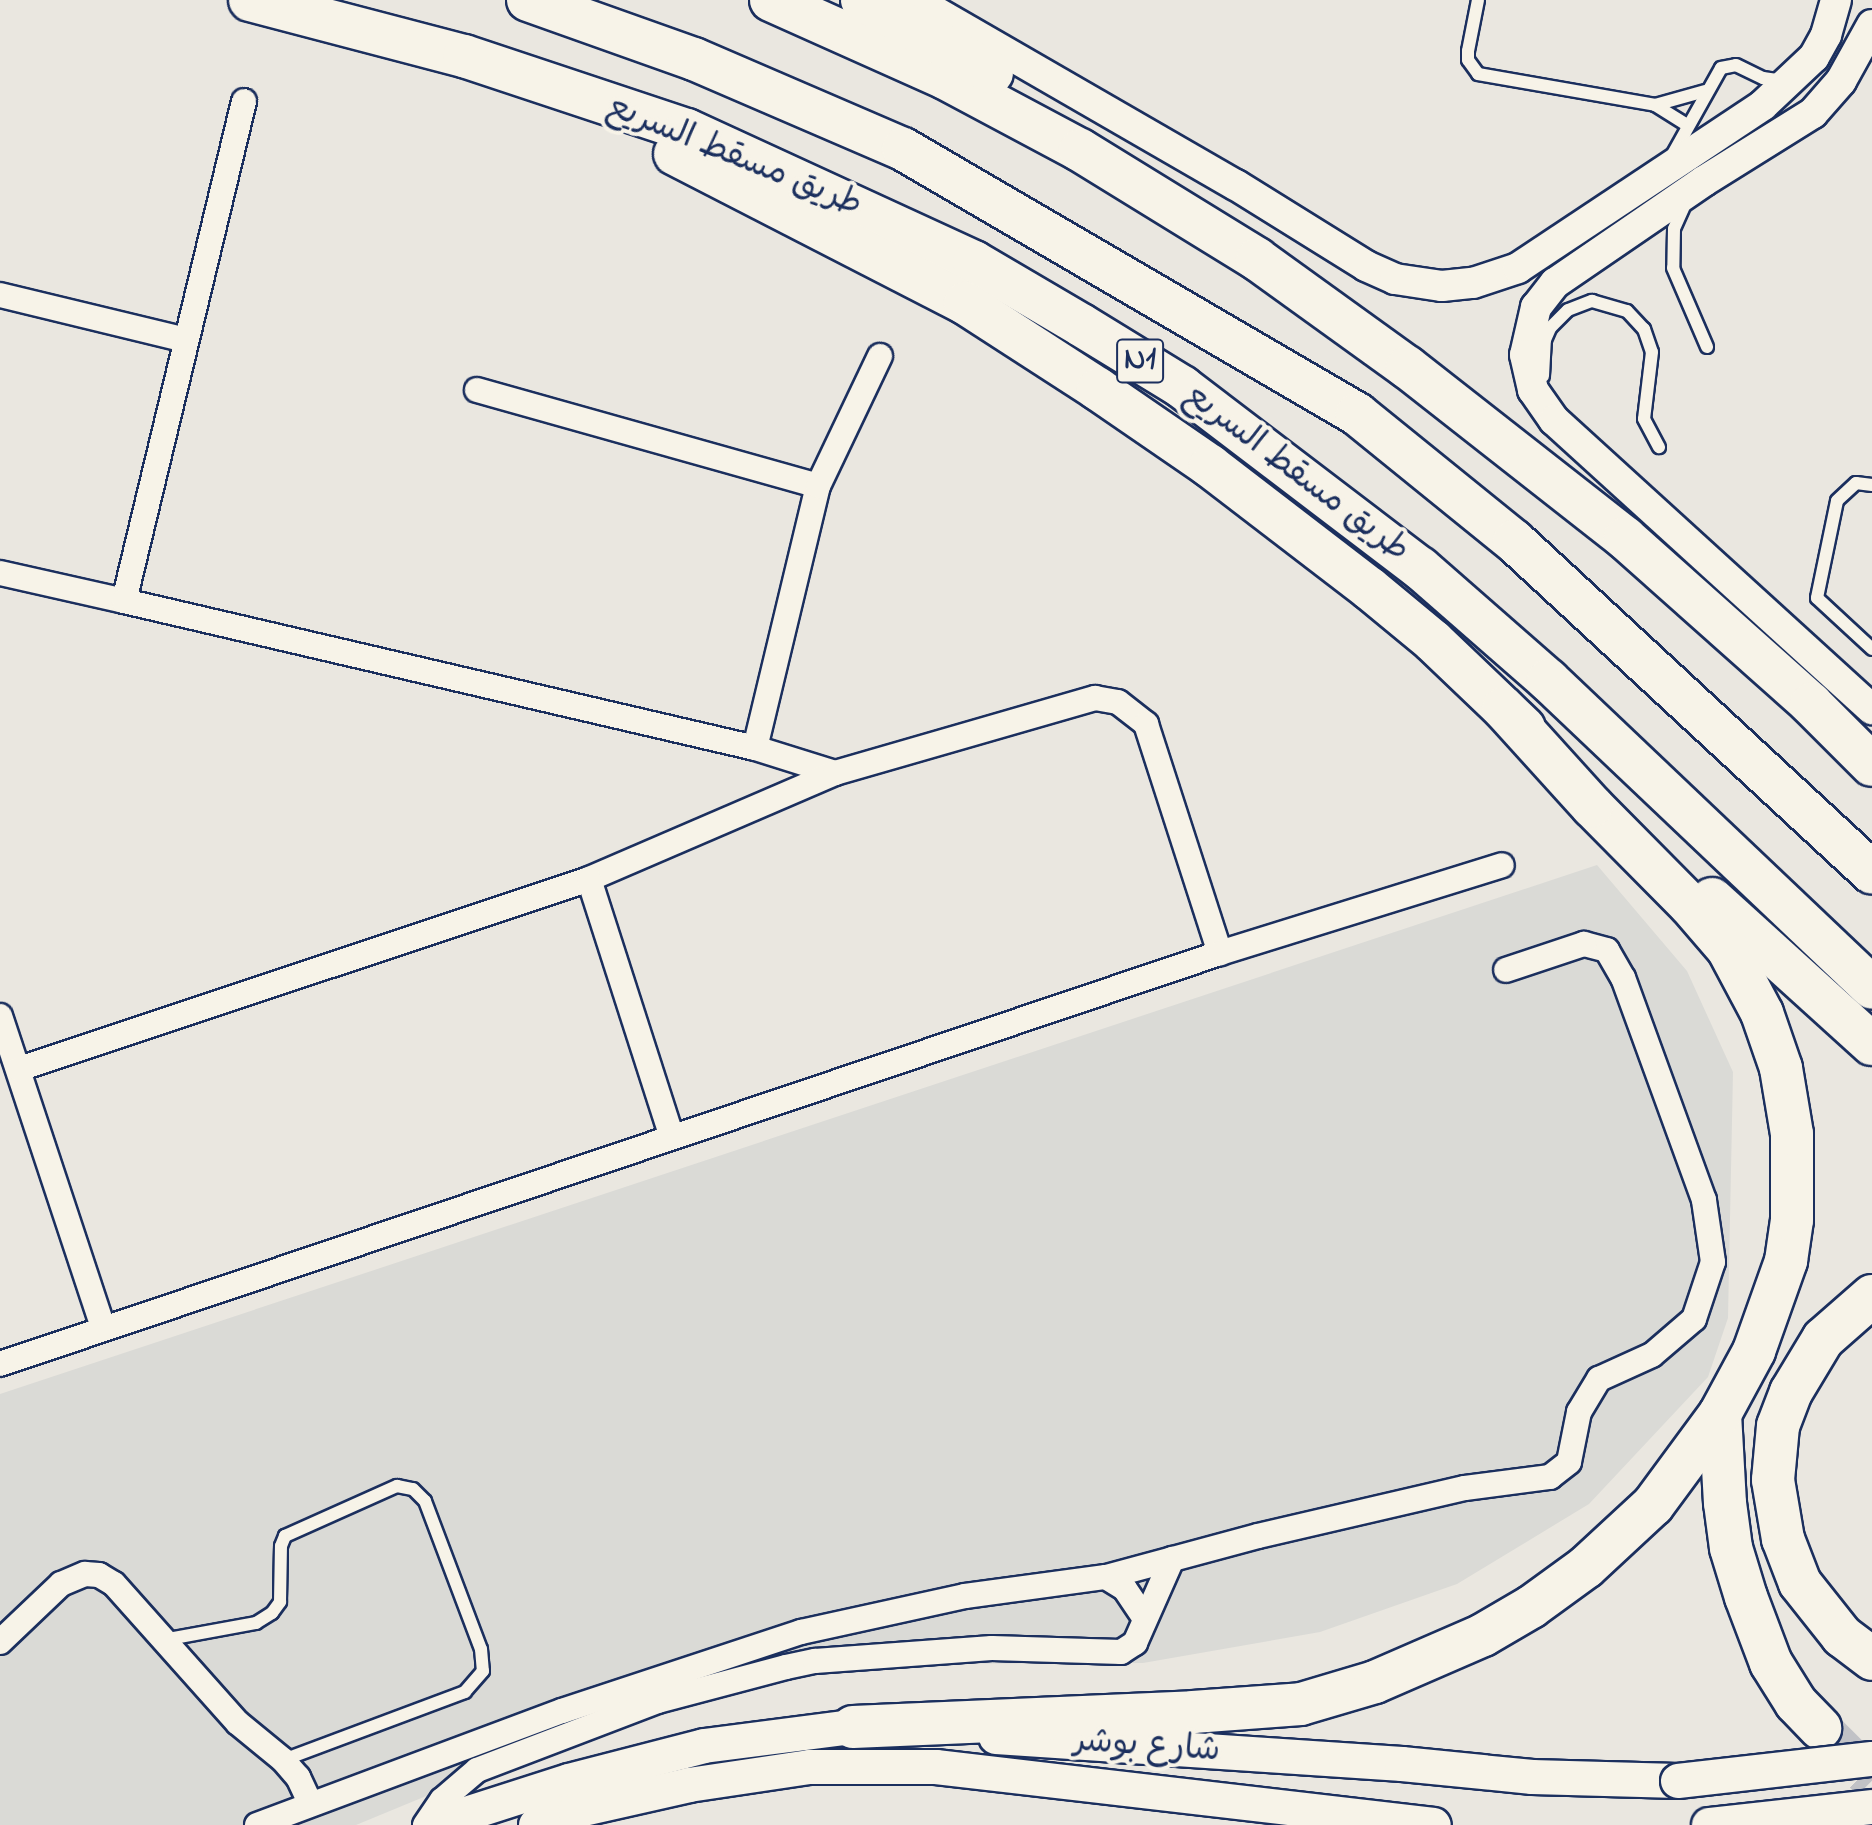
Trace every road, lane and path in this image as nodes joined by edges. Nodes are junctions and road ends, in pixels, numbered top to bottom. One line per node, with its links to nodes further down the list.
1 (250, 0): 9 (highway, طريق مسقط السريع / N1)
2 (528, 0): 38 (highway, طريق مسقط السريع / N1)
3 (771, 0): 17 (highway)
4 (862, 0): 17 (highway)
5 (915, 0): 15 (street)
6 (1478, 0): 13 (lane)
7 (1836, 0): 10 (street)
8 (1872, 25): 16 (street)
9 (464, 56): 31 (highway); 42 (highway, طريق مسقط السريع / N1)
10 (1795, 79): 11 (lane); 15 (street)
11 (1705, 91): 13 (lane); 14 (lane)
12 (244, 101): 19 (street)
13 (1655, 105): 14 (lane)
14 (1688, 126): 15 (lane)
15 (1660, 172)
16 (1704, 181): 20 (lane); 24 (street)
17 (1257, 259): 30 (highway)
18 (0, 295): 19 (street)
19 (186, 340): 28 (street)
20 (1707, 347)
21 (880, 356): 26 (street)
22 (477, 390): 26 (street)
23 (1659, 447): 24 (lane)
24 (1585, 450): 32 (street)
25 (1872, 485): 29 (lane)
26 (818, 486): 34 (street)
27 (0, 573): 28 (street)
28 (124, 601): 34 (street)
29 (1872, 649)
30 (1811, 704): 33 (highway); 35 (highway)
31 (1503, 708): 44 (highway); 50 (highway)
32 (1872, 709)
33 (1872, 745)
34 (755, 748): 36 (street)
35 (1872, 765)
36 (835, 773): 39 (street); 40 (street)
37 (1502, 865): 40 (street)
38 (1872, 872)
39 (589, 879): 45 (street); 46 (street)
40 (1220, 953): 46 (street)
41 (1506, 970): 51 (street)
42 (1872, 988)
43 (0, 1016): 45 (street)
44 (1872, 1044)
45 (19, 1069): 48 (street)
46 (672, 1137): 48 (street)
47 (1872, 1296): 56 (highway)
48 (103, 1327): 49 (street)
49 (0, 1364)
50 (1720, 1414): 57 (highway); 58 (highway)
51 (1172, 1559): 52 (street); 53 (street)
52 (1106, 1577): 53 (street); 61 (street)
53 (1144, 1617): 64 (street)
54 (162, 1640): 55 (street); 60 (street); 60 (lane)
55 (0, 1642)
56 (1872, 1659)
57 (853, 1727): 59 (main road, شارع بوشر, bridge); 65 (main road, شارع بوشر)
58 (1820, 1728)
59 (1872, 1759)
60 (283, 1760): 61 (street)
61 (310, 1803): 63 (street)
62 (1872, 1807): 68 (main road)
63 (257, 1825)
64 (425, 1825)
65 (432, 1825)
66 (536, 1825): 67 (main road, شارع بوشر)
67 (1434, 1825)
68 (1709, 1825)

